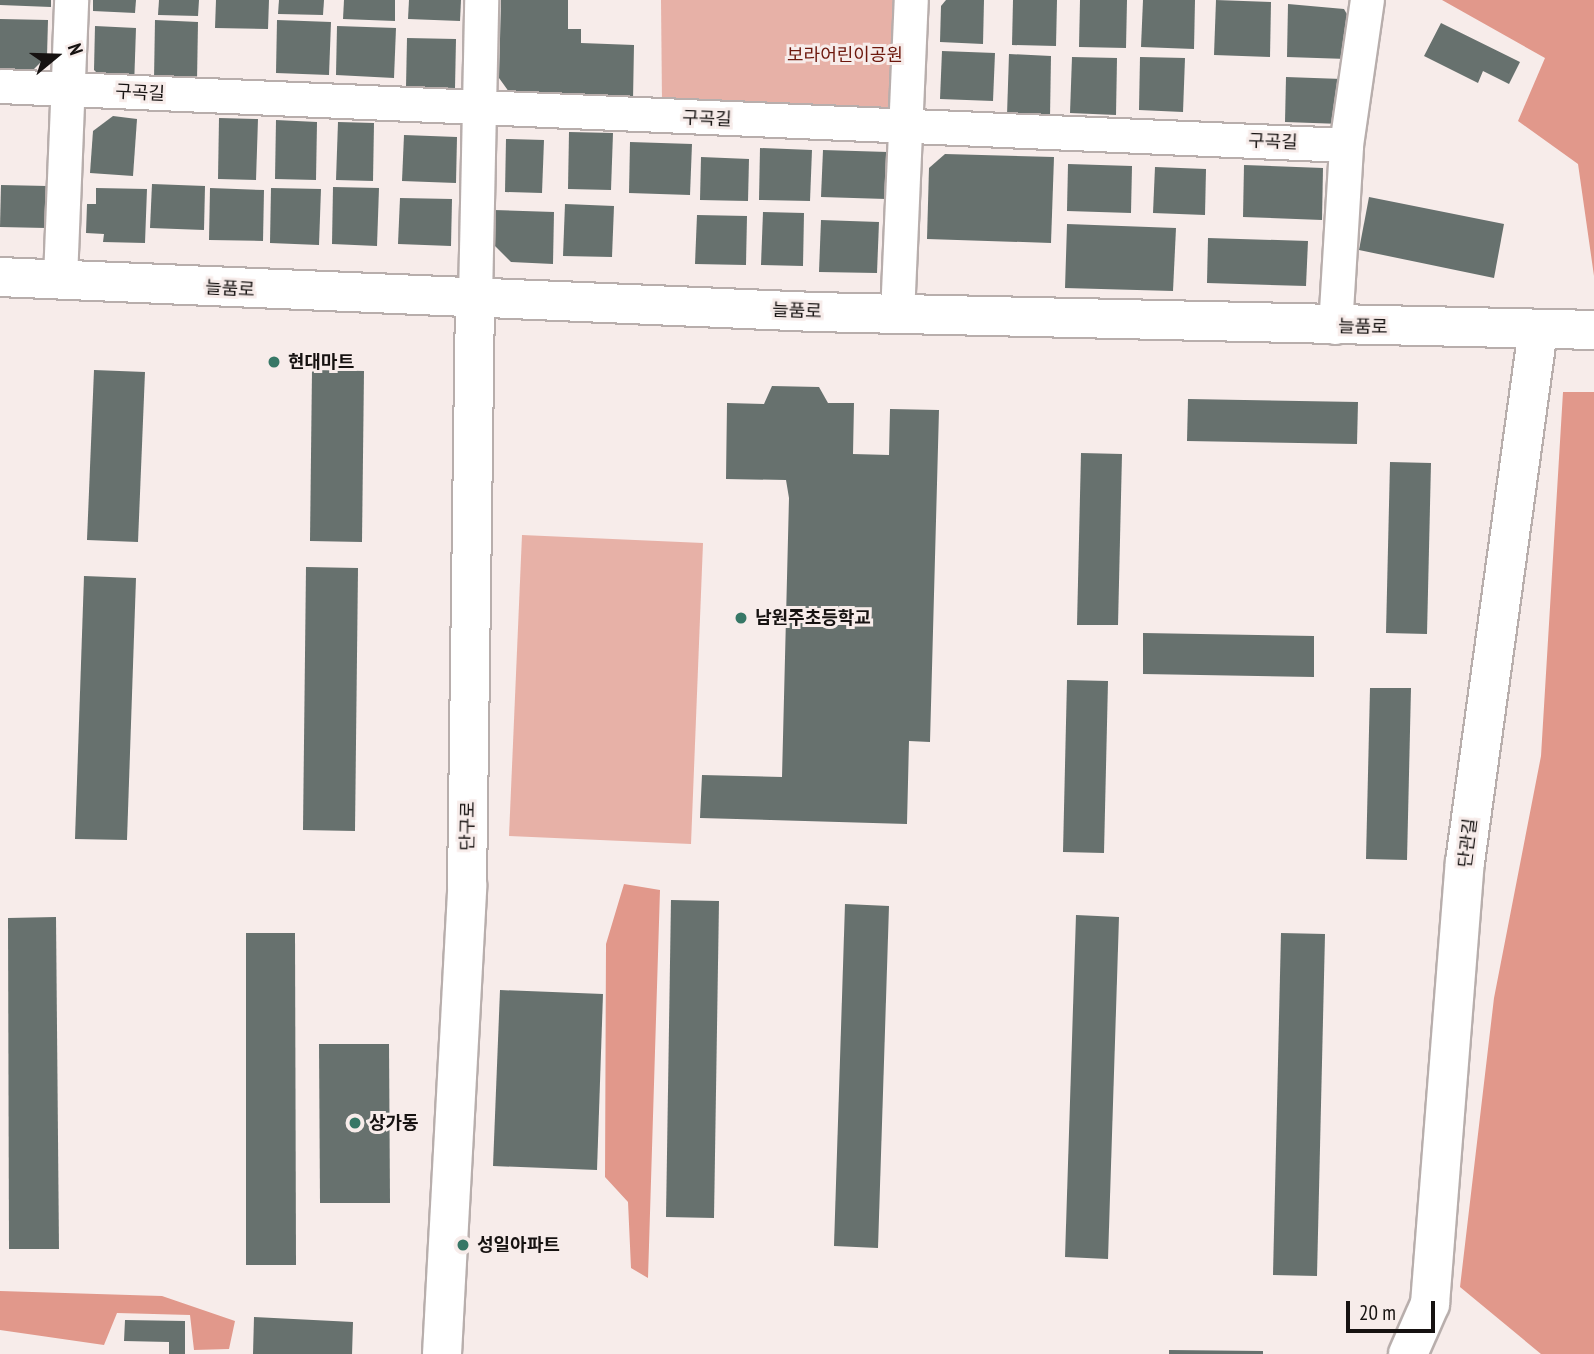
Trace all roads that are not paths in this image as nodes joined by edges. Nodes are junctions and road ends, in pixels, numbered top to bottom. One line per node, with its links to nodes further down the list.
1 (71, 0): 6 (street)
2 (481, 0): 7 (street)
3 (911, 0): 8 (street)
4 (1367, 0): 9 (street)
5 (0, 86): 6 (street, 구곡길)
6 (68, 89): 7 (street, 구곡길); 11 (street)
7 (478, 110): 8 (street, 구곡길); 12 (street)
8 (905, 126): 9 (street, 구곡길); 13 (street)
9 (1346, 145): 14 (street)
10 (0, 277): 11 (street, 늘품로)
11 (60, 278): 12 (street, 늘품로)
12 (475, 298): 13 (street, 늘품로); 17 (street, 단구로)
13 (897, 315): 14 (street, 늘품로)
14 (1335, 327): 15 (street, 늘품로)
15 (1538, 330): 16 (street, 늘품로); 18 (street, 단관길)
16 (1594, 330)
17 (442, 1354)
18 (1408, 1354)

